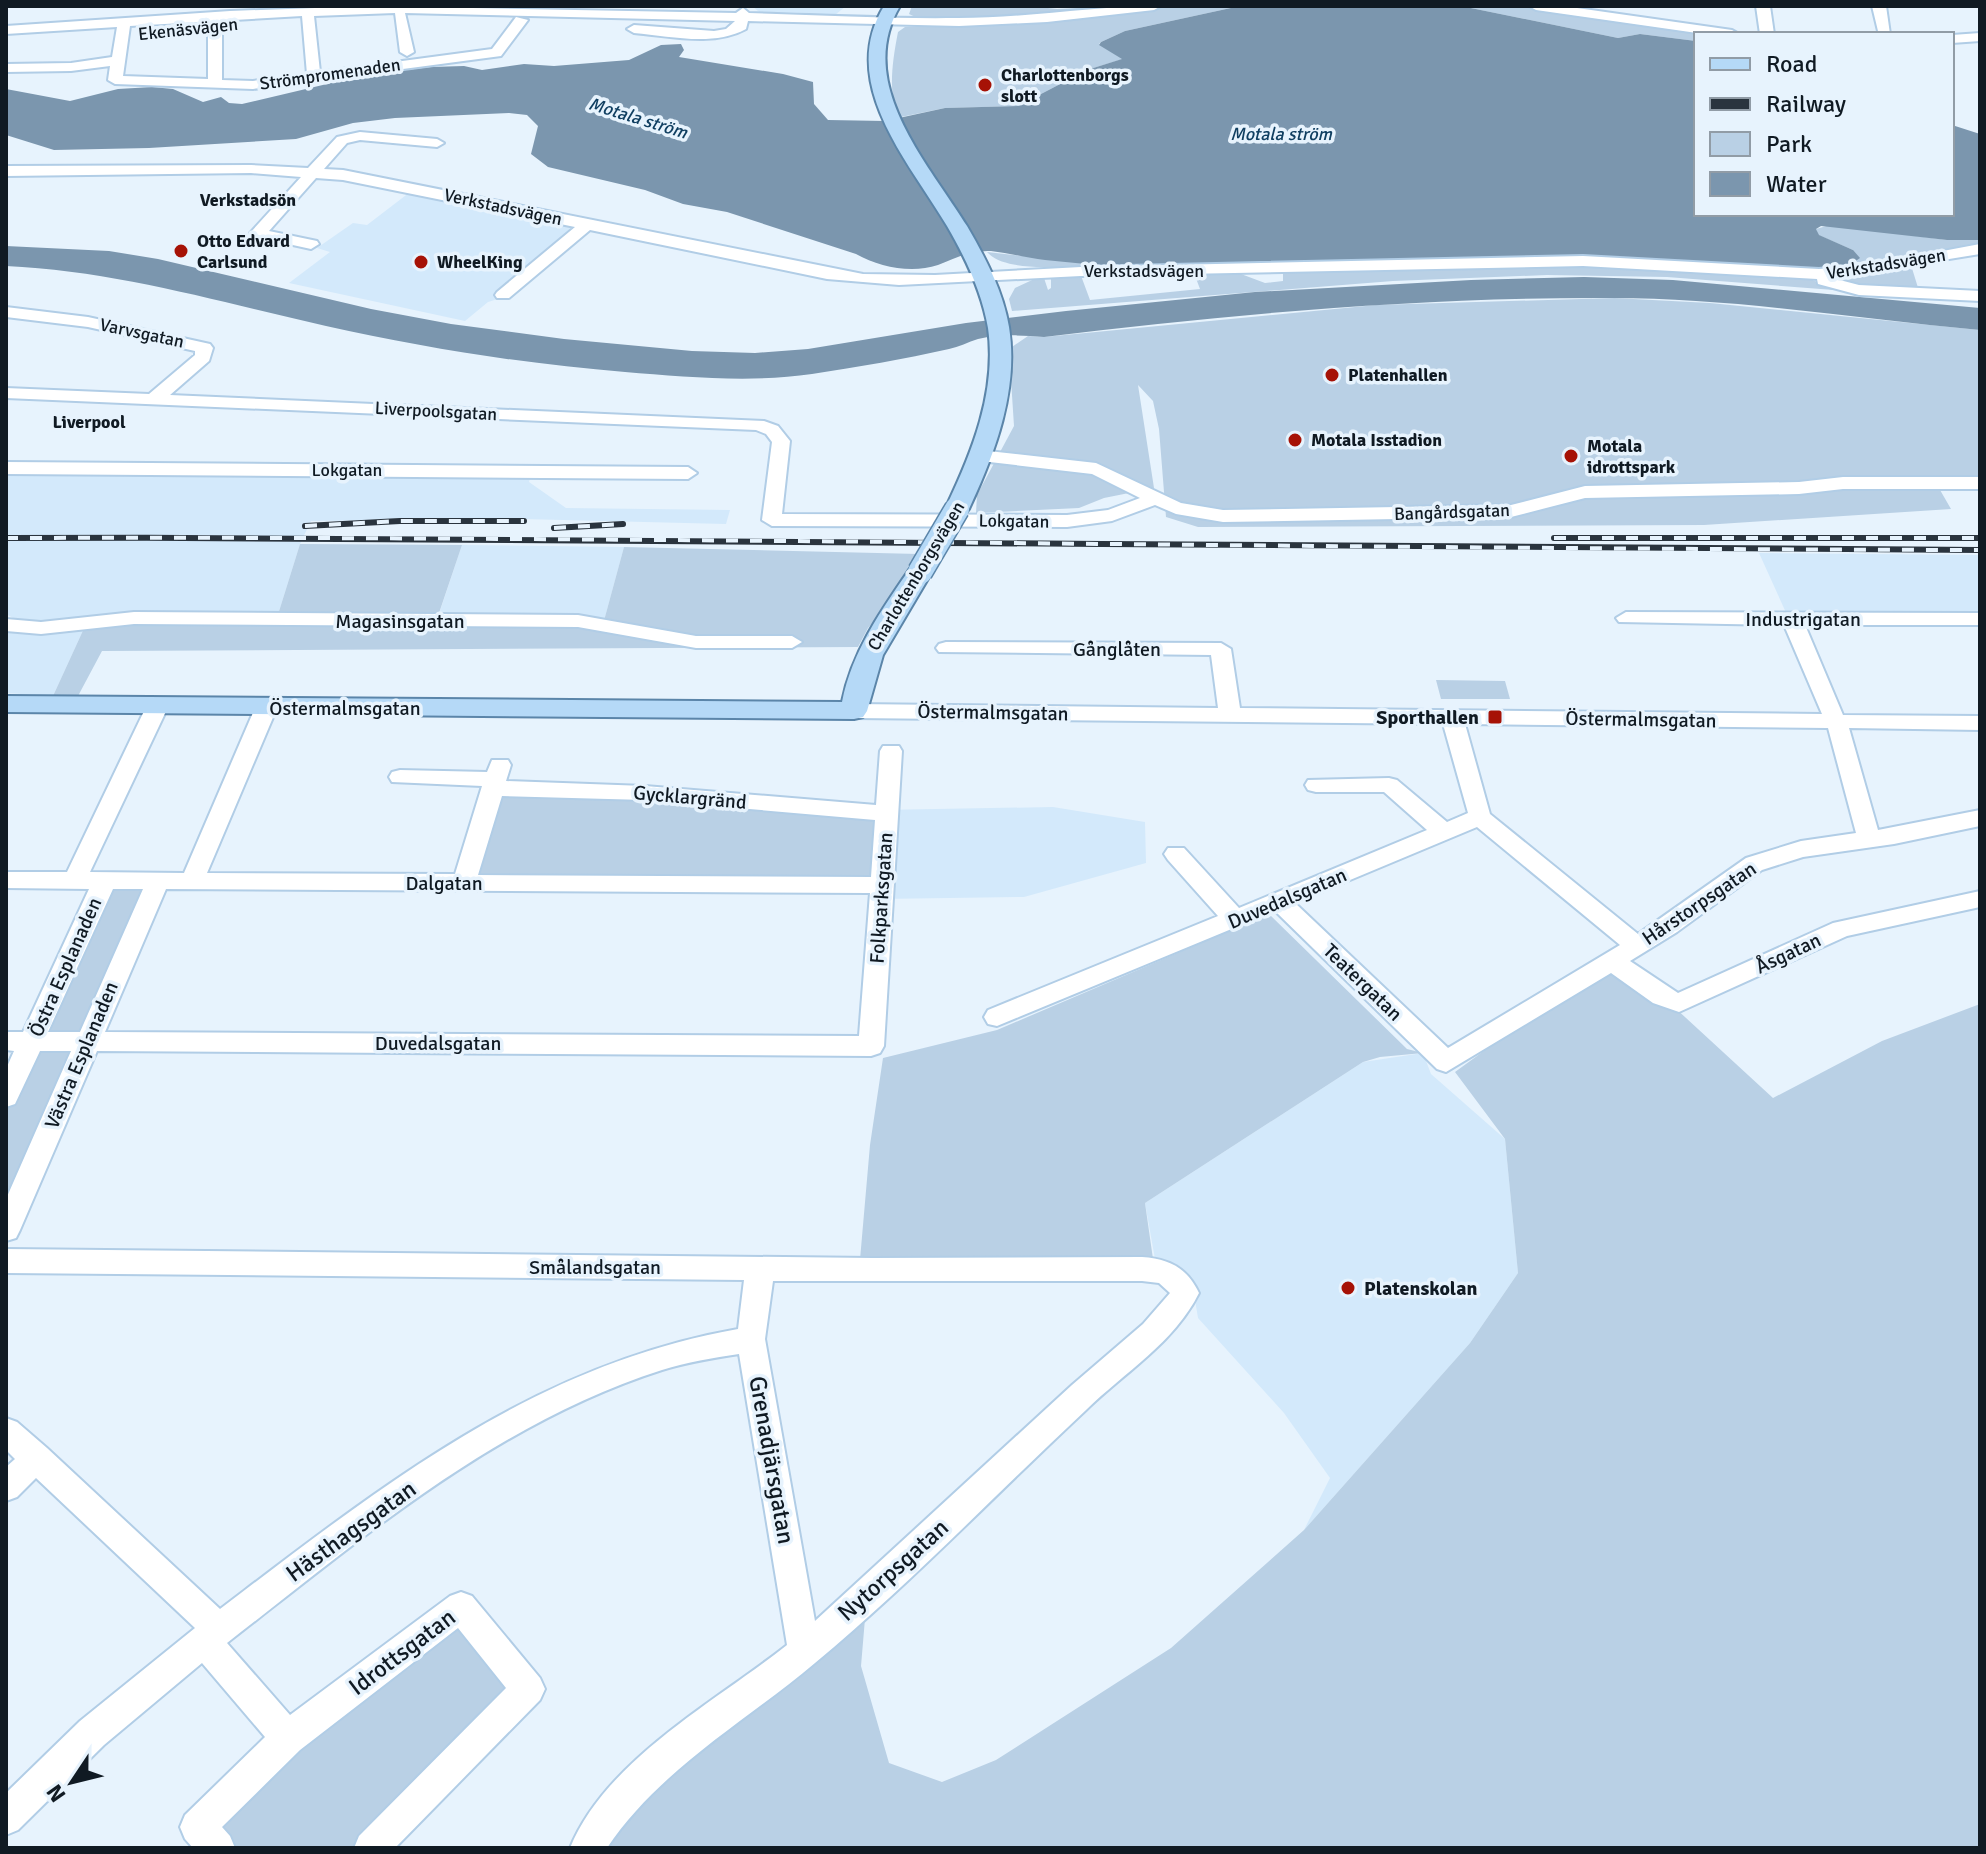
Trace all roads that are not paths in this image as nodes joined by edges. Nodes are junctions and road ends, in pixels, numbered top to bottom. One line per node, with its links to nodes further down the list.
1 (1036, 6): 2 (street)
2 (1077, 6)
3 (1154, 6): 10 (street)
4 (1536, 6): 13 (street)
5 (1642, 6): 13 (street)
6 (1763, 6): 19 (street)
7 (1879, 6): 17 (street)
8 (398, 10): 9 (street); 11 (street, Ekenäsvägen); 12 (street, Ekenäsvägen); 15 (street); 24 (street)
9 (743, 12): 10 (street); 12 (street, Ekenäsvägen)
10 (895, 13): 37 (main road, Charlottenborgsvägen)
11 (308, 17): 14 (street, Ekenäsvägen); 28 (street)
12 (521, 20): 28 (street, Strömpromenaden)
13 (1641, 23): 18 (street)
14 (215, 27): 15 (street, Ekenäsvägen); 29 (street)
15 (122, 29): 16 (street); 22 (street, Ekenäsvägen); 25 (street)
16 (6, 30)
17 (1885, 31)
18 (1715, 32)
19 (1767, 32)
20 (1980, 37): 21 (street)
21 (1954, 39)
22 (10, 47): 27 (street)
23 (76, 47): 26 (street)
24 (407, 52)
25 (116, 61): 26 (street); 29 (street, Strömpromenaden)
26 (66, 65): 27 (street)
27 (6, 67)
28 (314, 77): 29 (street, Strömpromenaden)
29 (215, 84)
30 (437, 143): 31 (street)
31 (315, 172): 32 (street, Verkstadsvägen); 33 (street, Verkstadsvägen); 34 (street)
32 (8, 173)
33 (588, 224): 37 (street, Verkstadsvägen); 38 (street)
34 (311, 244)
35 (1980, 249): 36 (street, Verkstadsvägen)
36 (1815, 275): 37 (street, Verkstadsvägen); 39 (street)
37 (982, 277): 43 (main road, Charlottenborgsvägen)
38 (503, 295)
39 (1980, 296)
40 (6, 312): 42 (street, Varvsgatan)
41 (6, 393): 42 (street, Liverpoolsgatan)
42 (154, 399): 48 (street, Liverpoolsgatan)
43 (979, 456): 47 (street, Bangårdsgatan); 58 (main road, Charlottenborgsvägen, bridge)
44 (6, 468): 45 (street, Lokgatan)
45 (688, 473)
46 (1980, 483): 47 (street, Bangårdsgatan)
47 (1156, 498): 48 (street, Lokgatan)
48 (772, 520)
49 (1626, 618): 50 (street, Industrigatan)
50 (1792, 619): 51 (street, Industrigatan); 61 (street)
51 (1980, 619)
52 (6, 625): 53 (street, Magasinsgatan)
53 (792, 642)
54 (946, 648): 59 (street, Gånglåten)
55 (6, 704): 56 (main road, Östermalmsgatan)
56 (157, 707): 57 (main road, Östermalmsgatan); 74 (street, Östra Esplanaden)
57 (266, 708): 58 (main road, Östermalmsgatan); 77 (street)
58 (854, 711): 59 (street, Östermalmsgatan)
59 (1230, 716): 60 (street, Östermalmsgatan)
60 (1452, 717): 61 (street, Östermalmsgatan); 68 (street)
61 (1836, 722): 62 (street, Östermalmsgatan); 71 (street)
62 (1980, 723)
63 (891, 751): 67 (street, Folkparksgatan)
64 (400, 777): 65 (street, Gycklargränd)
65 (496, 777): 67 (street, Gycklargränd); 78 (street)
66 (1316, 785): 70 (street)
67 (887, 813): 79 (street, Folkparksgatan)
68 (1480, 817): 70 (street, Duvedalsgatan); 83 (street)
69 (1980, 818): 71 (street, Hårstorpsgatan)
70 (1444, 832): 81 (street, Duvedalsgatan)
71 (1869, 838): 83 (street, Hårstorpsgatan)
72 (1176, 854): 82 (street)
73 (6, 880): 74 (street, Dalgatan)
74 (75, 880): 75 (street, Dalgatan)
75 (105, 880): 76 (street, Dalgatan); 86 (street, Östra Esplanaden)
76 (158, 881): 77 (street, Dalgatan); 87 (street, Västra Esplanaden)
77 (192, 881): 78 (street, Dalgatan)
78 (464, 883): 79 (street, Dalgatan)
79 (883, 885): 88 (street, Folkparksgatan)
80 (1980, 899): 84 (street, Åsgatan)
81 (1279, 901): 82 (street, Duvedalsgatan); 89 (street, Teatergatan)
82 (1236, 920): 85 (street, Duvedalsgatan)
83 (1636, 945): 84 (street, Hårstorpsgatan)
84 (1611, 960): 89 (street, Hårstorpsgatan)
85 (997, 1017)
86 (19, 1041): 87 (street, Duvedalsgatan); 90 (street, Östra Esplanaden)
87 (87, 1042): 88 (street, Duvedalsgatan); 91 (street, Västra Esplanaden)
88 (871, 1046)
89 (1446, 1062)
90 (6, 1097)
91 (6, 1230)
92 (6, 1261): 93 (street, Smålandsgatan)
93 (760, 1268): 94 (street, Smålandsgatan); 95 (street, Grenadjärsgatan)
94 (1180, 1281): 100 (street, Nytorpsgatan)
95 (751, 1339): 99 (street, Hästhagsgatan); 100 (street, Grenadjärsgatan)
96 (6, 1431): 97 (street)
97 (36, 1458): 98 (street); 99 (street)
98 (6, 1487)
99 (211, 1635): 101 (street); 102 (street, Hästhagsgatan)
100 (804, 1651): 105 (street, Nytorpsgatan)
101 (288, 1738): 103 (street, Idrottsgatan); 104 (street, Idrottsgatan)
102 (6, 1818)
103 (385, 1843)
104 (218, 1848)
105 (587, 1848)

